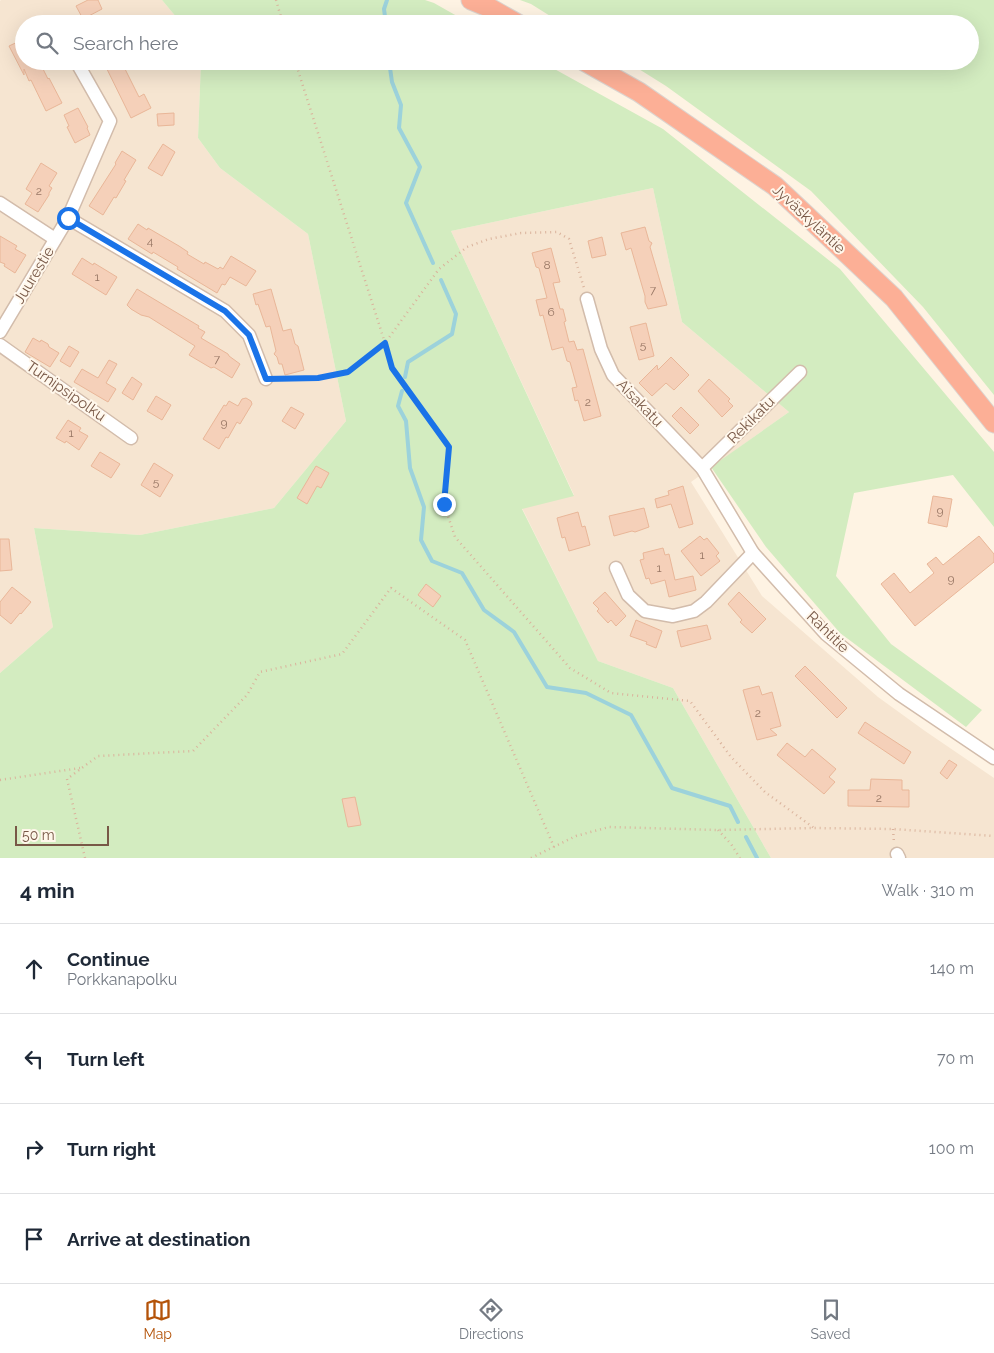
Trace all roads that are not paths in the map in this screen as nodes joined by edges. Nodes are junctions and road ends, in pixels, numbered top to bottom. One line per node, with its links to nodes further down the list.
1 (472, 0): 2 (highway)
2 (502, 15)
3 (81, 70): 6 (street, Juurestie)
4 (600, 70): 13 (highway, Jyväskyläntie)
5 (0, 203): 7 (street)
6 (68, 218): 7 (street, Juurestie); 12 (street)
7 (55, 239): 9 (street, Juurestie)
8 (588, 299): 15 (street, Aisakatu)
9 (0, 332)
10 (0, 345): 14 (street, Turnipsipolku)
11 (800, 372): 15 (street, Rekikatu)
12 (266, 379)
13 (994, 423)
14 (131, 438)
15 (702, 468): 16 (street, Rahtitie)
16 (753, 553): 17 (street); 18 (street, Rahtitie)
17 (616, 568)
18 (994, 758)

